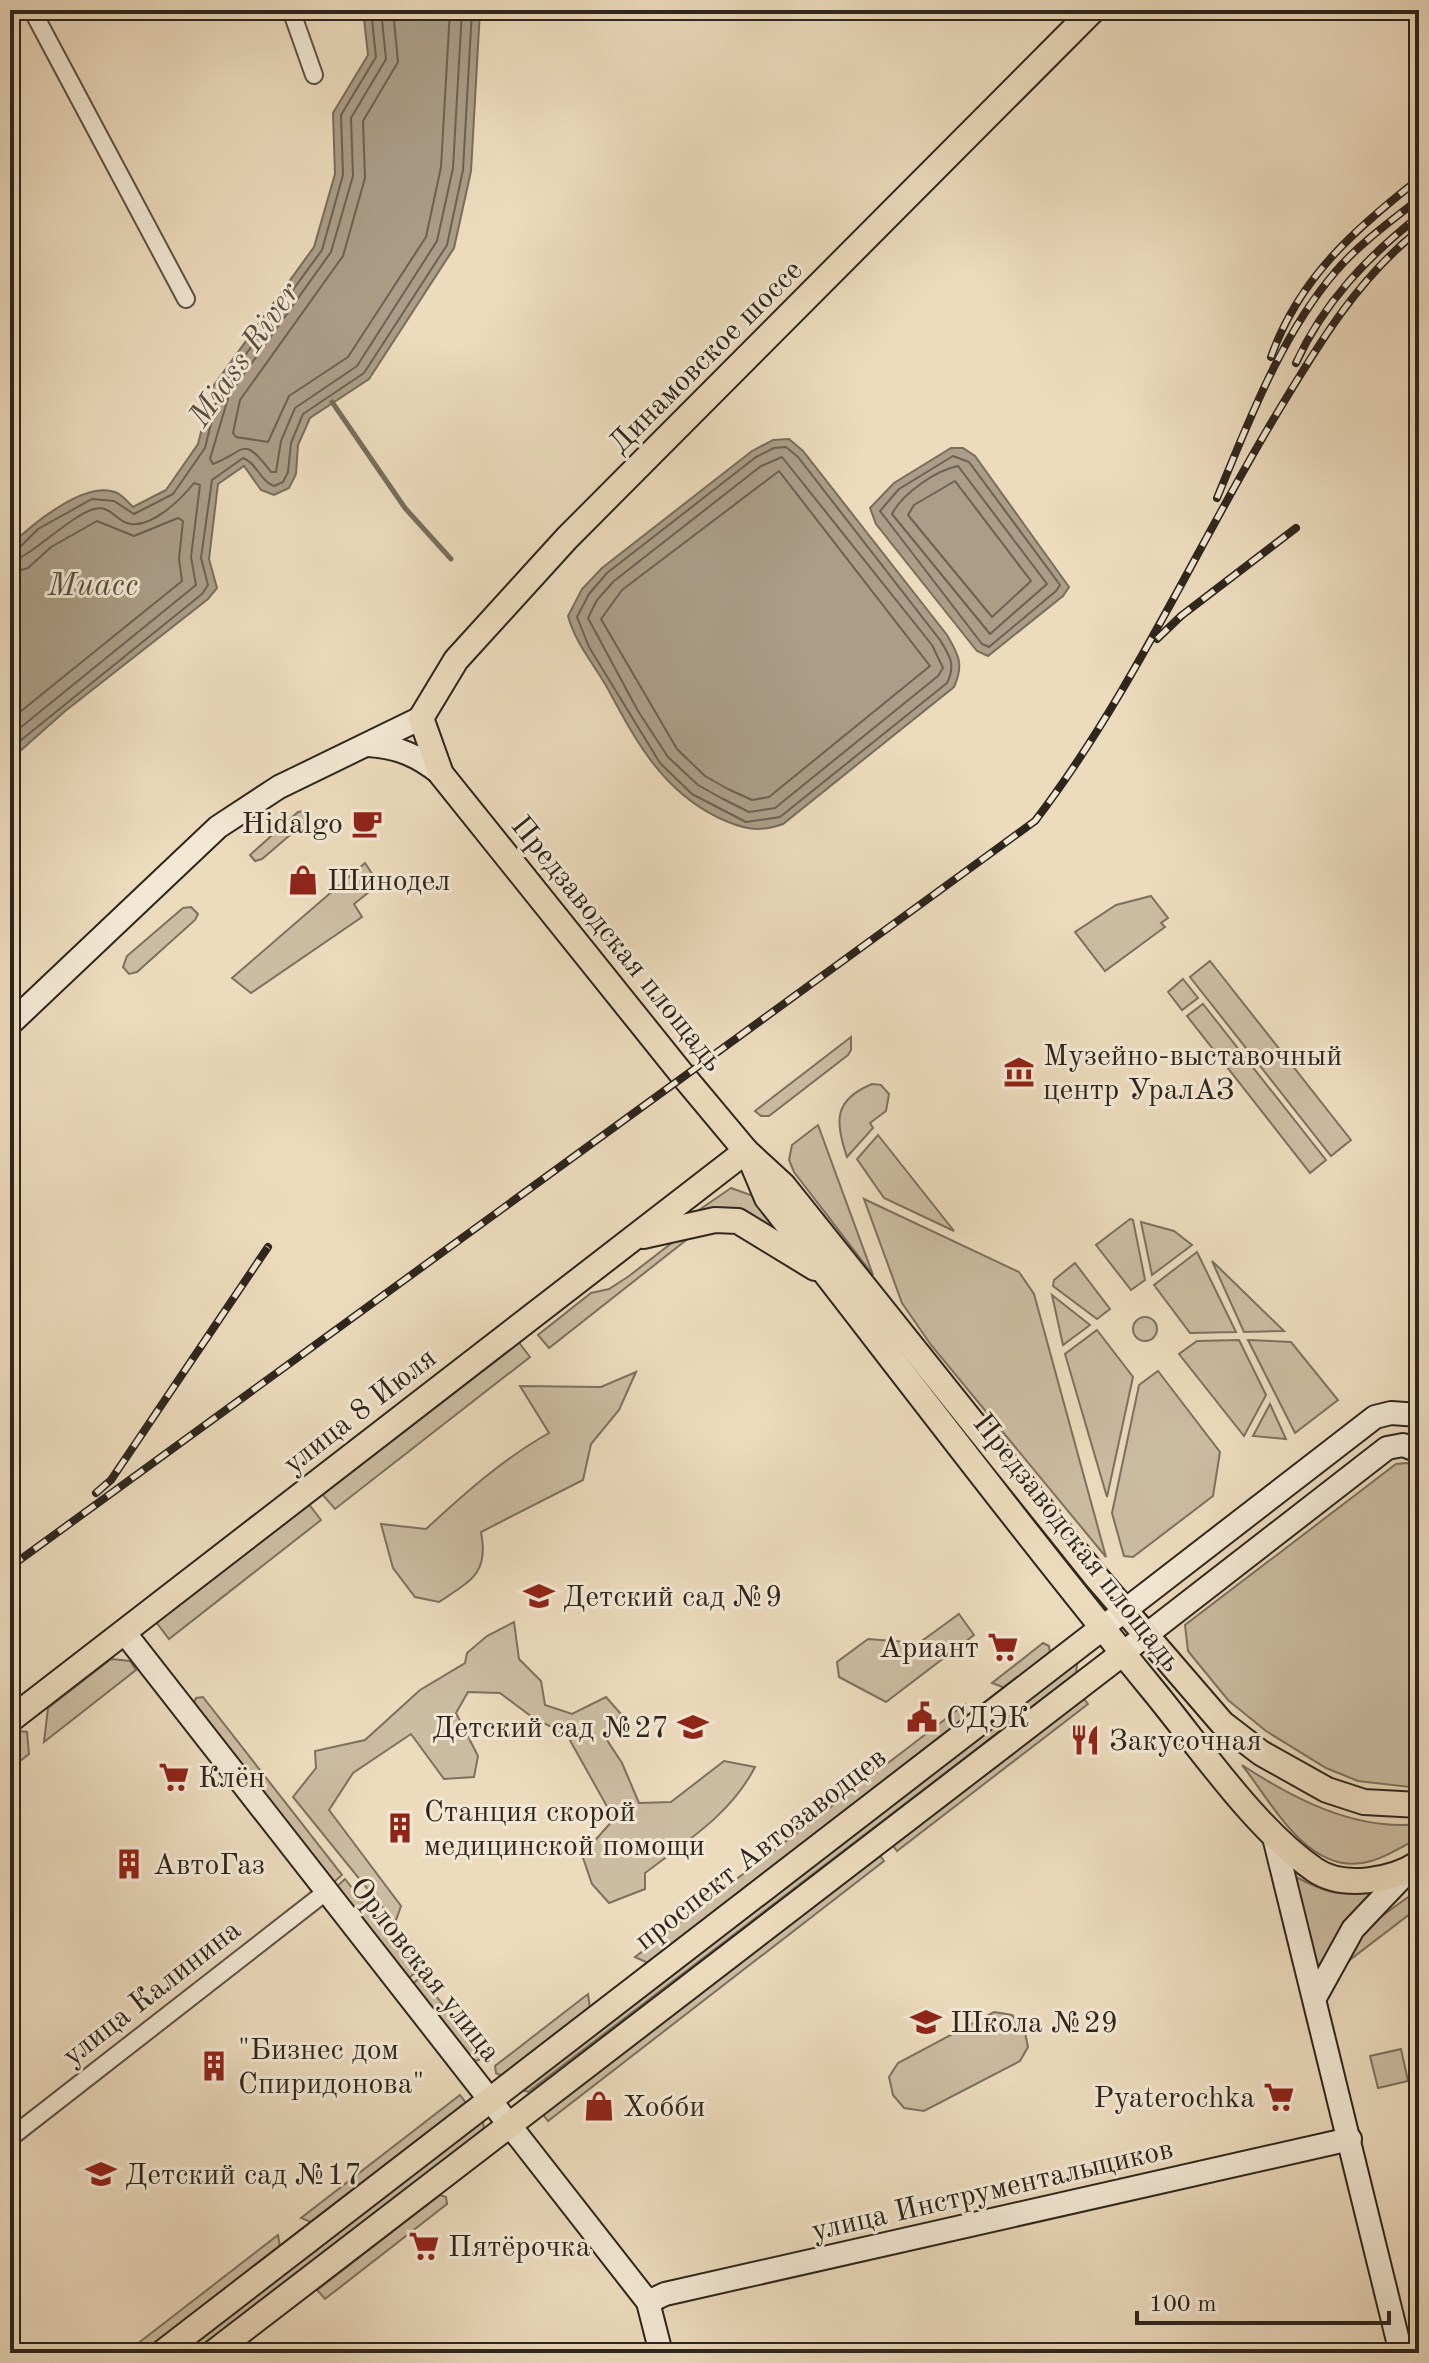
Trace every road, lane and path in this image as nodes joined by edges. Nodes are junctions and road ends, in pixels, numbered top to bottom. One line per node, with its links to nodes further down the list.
1 (32, 10): 5 (street)
2 (291, 10): 4 (street)
3 (1093, 10): 6 (main road, Динамовское шоссе)
4 (314, 75)
5 (186, 299)
6 (421, 718): 7 (street); 8 (main road)
7 (367, 745): 8 (street); 9 (street)
8 (441, 774): 10 (main road, Предзаводская площадь)
9 (10, 1024)
10 (746, 1151): 11 (main road, улица 8 Июля); 12 (main road, Предзаводская площадь); 15 (main road, Предзаводская площадь)
11 (632, 1239): 12 (main road); 17 (main road, улица 8 Июля)
12 (829, 1278): 16 (main road, Предзаводская площадь)
13 (1413, 1414): 15 (street, проспект Автозаводцев)
14 (1411, 1448): 18 (street)
15 (1125, 1611): 16 (street, проспект Автозаводцев); 18 (main road, Предзаводская площадь)
16 (1102, 1628): 19 (main road, Предзаводская площадь); 26 (main road, проспект Автозаводцев)
17 (124, 1632): 20 (main road, улица 8 Июля); 24 (street, Орловская улица)
18 (1146, 1635): 19 (street); 21 (main road, Предзаводская площадь)
19 (1123, 1653): 22 (main road, Предзаводская площадь); 27 (main road)
20 (10, 1720)
21 (1419, 1805)
22 (1274, 1837): 23 (main road, Предзаводская площадь); 25 (street)
23 (1414, 1866): 25 (street)
24 (327, 1891): 26 (street, Орловская улица); 28 (street, улица Калинина)
25 (1316, 1996): 29 (street)
26 (488, 2099): 27 (street, Орловская улица); 31 (main road, проспект Автозаводцев)
27 (508, 2124): 30 (street, Орловская улица); 32 (main road)
28 (10, 2138)
29 (1350, 2139): 30 (street, улица Инструментальщиков); 34 (street)
30 (648, 2302): 33 (street, Орловская улица)
31 (162, 2353)
32 (213, 2353)
33 (661, 2353)
34 (1401, 2353)

